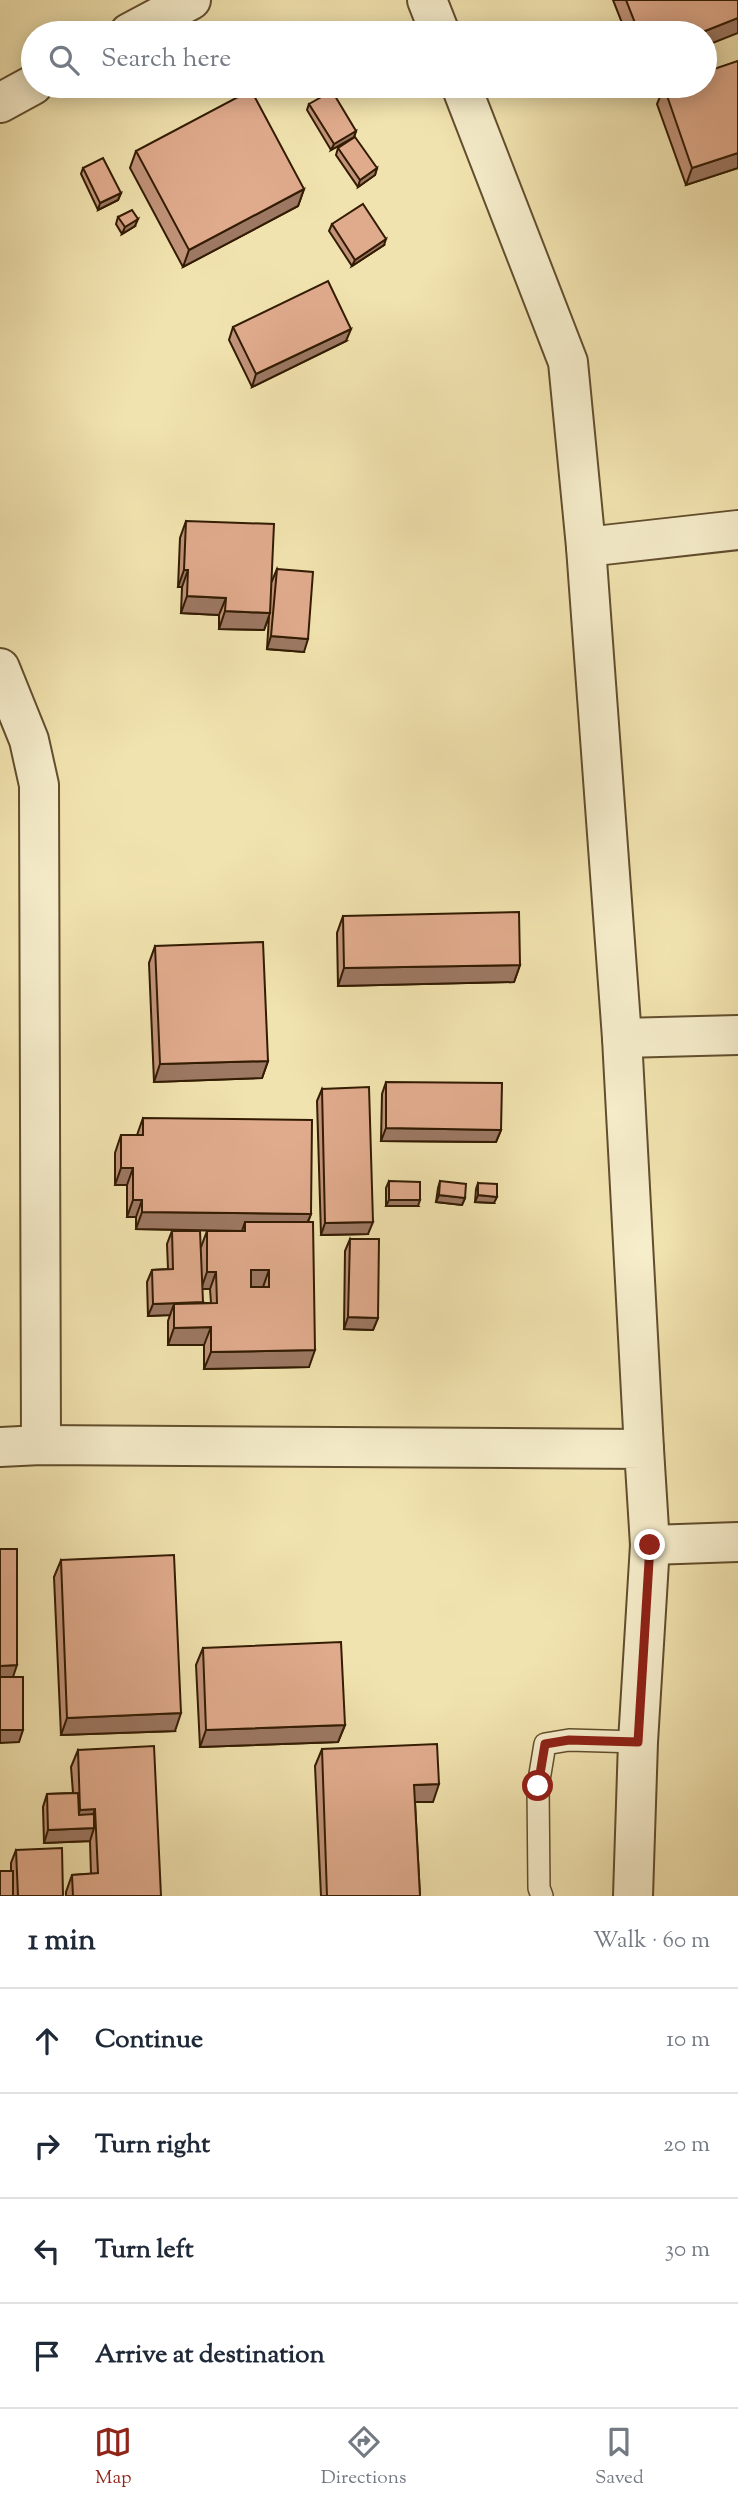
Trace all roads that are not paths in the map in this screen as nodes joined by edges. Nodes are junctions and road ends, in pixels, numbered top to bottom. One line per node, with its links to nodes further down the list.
1 (191, 0): 3 (street)
2 (427, 0): 4 (street)
3 (152, 21)
4 (435, 21)
5 (21, 92): 7 (street)
6 (466, 98): 9 (street)
7 (0, 103)
8 (738, 530): 9 (street)
9 (586, 547): 12 (street)
10 (0, 668): 13 (street)
11 (738, 1035): 12 (street)
12 (622, 1038): 15 (street)
13 (41, 1445): 14 (street); 15 (street)
14 (0, 1447)
15 (644, 1449): 17 (street)
16 (738, 1542): 17 (street)
17 (650, 1545): 18 (street)
18 (638, 1742): 19 (lane); 20 (street)
19 (542, 1896)
20 (633, 1896)

